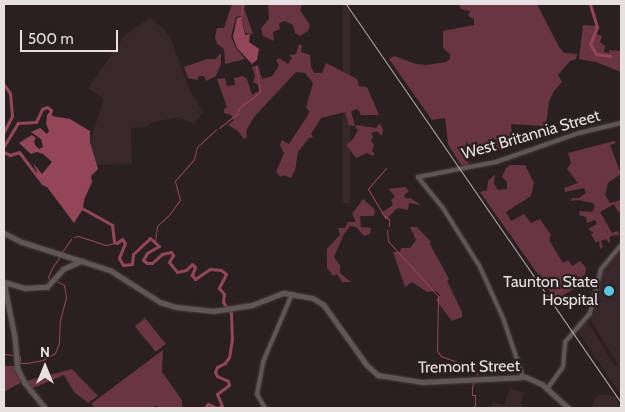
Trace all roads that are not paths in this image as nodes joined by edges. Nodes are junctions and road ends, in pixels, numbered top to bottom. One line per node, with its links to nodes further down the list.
1 (621, 122): 7 (street, West Britannia Street)
2 (4, 233): 4 (main road, Tremont Street)
3 (621, 245): 8 (street)
4 (80, 260): 5 (main road); 6 (main road, Tremont Street)
5 (4, 282): 9 (main road)
6 (292, 294): 7 (main road, Tremont Street); 10 (street)
7 (523, 377): 8 (main road, Tremont Street)
8 (548, 389): 11 (main road, Tremont Street)
9 (45, 408)
10 (265, 408)
11 (569, 408)

